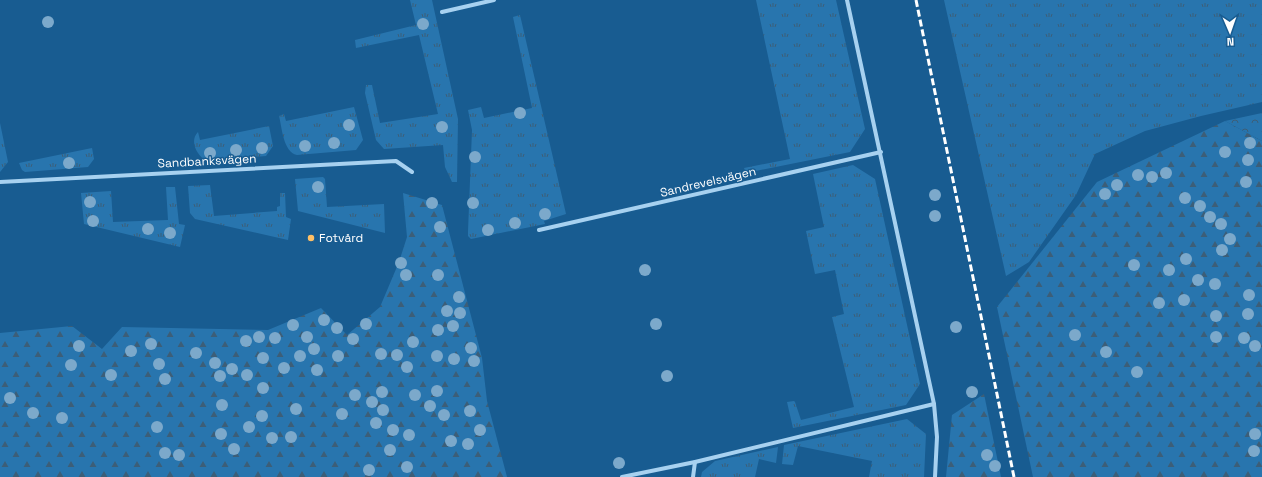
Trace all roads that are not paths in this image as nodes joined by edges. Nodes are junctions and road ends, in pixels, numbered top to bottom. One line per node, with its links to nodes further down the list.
1 (494, 0): 3 (street)
2 (847, 0): 4 (street)
3 (442, 12)
4 (881, 152): 7 (street, Sandrevelsvägen); 8 (street)
5 (412, 172): 6 (street, Sandbanksvägen)
6 (0, 182)
7 (539, 230)
8 (934, 404): 9 (street); 12 (street)
9 (695, 462): 10 (street); 11 (street)
10 (622, 477)
11 (693, 477)
12 (934, 477)

